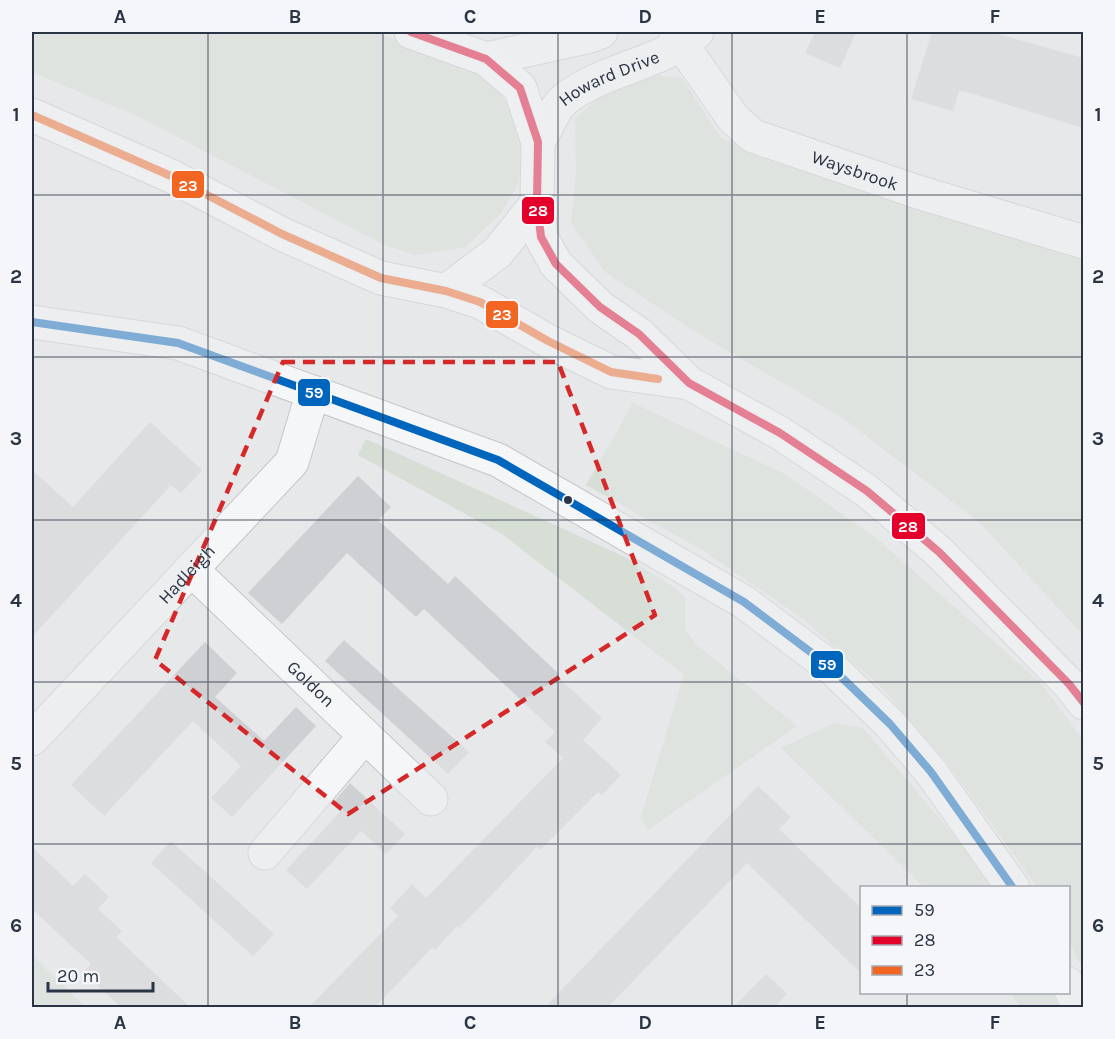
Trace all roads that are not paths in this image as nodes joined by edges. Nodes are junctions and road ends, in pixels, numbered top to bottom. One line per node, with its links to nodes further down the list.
1 (601, 32): 4 (street)
2 (422, 34): 4 (main road)
3 (685, 36): 6 (street, Howard Drive); 8 (street, Waysbrook)
4 (486, 59): 6 (main road)
5 (32, 115): 9 (main road)
6 (538, 142): 7 (main road)
7 (537, 203): 9 (main road); 11 (main road)
8 (1083, 242)
9 (446, 291): 11 (main road)
10 (32, 322): 12 (street)
11 (689, 383): 14 (main road)
12 (313, 392): 13 (street, Hadleigh); 19 (street)
13 (191, 569): 15 (street, Goldon); 16 (street, Hadleigh)
14 (1083, 703)
15 (365, 736): 17 (street, Goldon); 18 (street)
16 (32, 739)
17 (431, 798)
18 (265, 853)
19 (1012, 886)
20 (1070, 988): 21 (street)
21 (1080, 1008)

